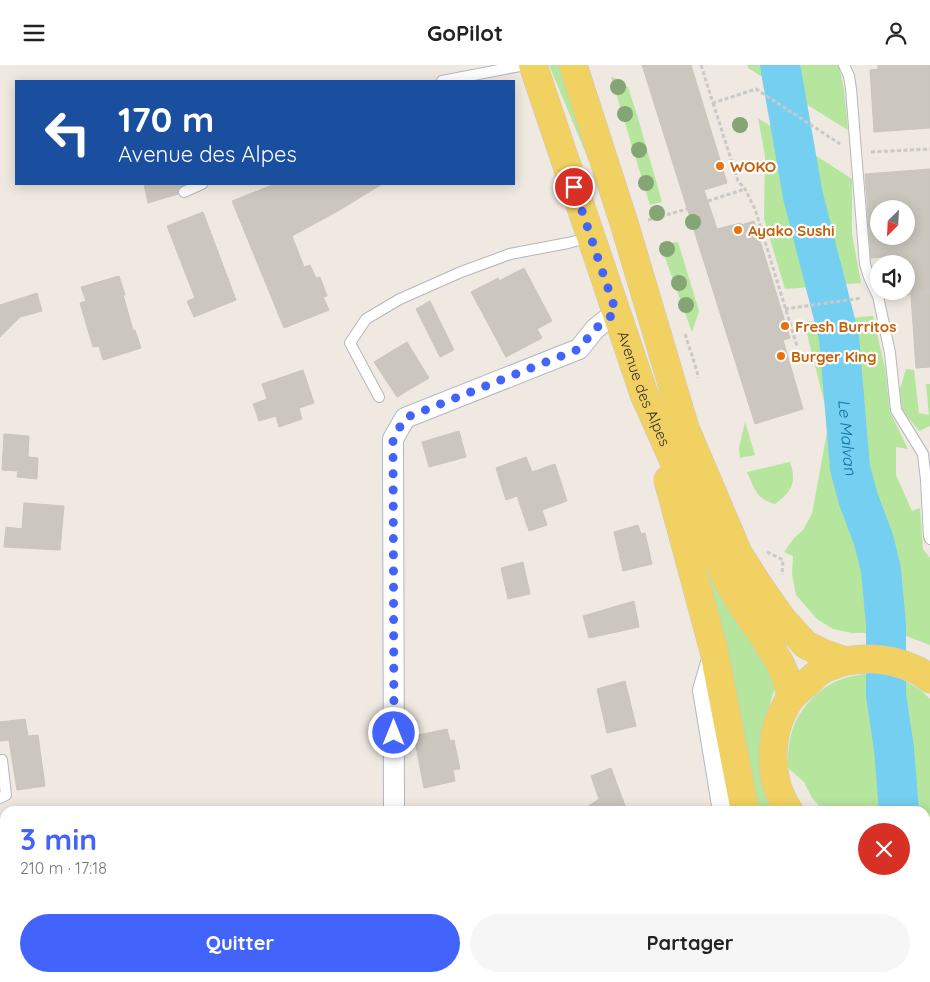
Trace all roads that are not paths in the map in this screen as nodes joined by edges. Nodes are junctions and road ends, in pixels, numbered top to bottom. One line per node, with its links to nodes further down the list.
1 (573, 65): 12 (main road, Avenue des Alpes)
2 (844, 65): 11 (lane)
3 (522, 66): 4 (lane); 7 (main road, Avenue des Alpes)
4 (447, 80)
5 (200, 185): 6 (lane)
6 (184, 192)
7 (591, 237): 8 (main road, Avenue des Alpes); 10 (lane)
8 (616, 312): 9 (main road, Avenue des Alpes); 18 (street)
9 (644, 394): 14 (main road, Avenue des Alpes); 15 (main road)
10 (379, 397)
11 (930, 539)
12 (845, 661): 13 (main road); 14 (main road)
13 (930, 679)
14 (791, 697): 21 (main road)
15 (722, 745): 19 (street); 20 (main road)
16 (2, 760): 17 (lane)
17 (0, 798)
18 (394, 806)
19 (723, 806)
20 (743, 806)
21 (786, 806)

